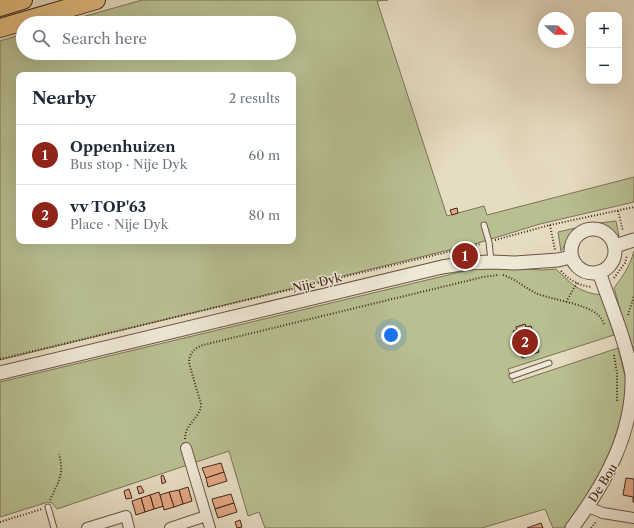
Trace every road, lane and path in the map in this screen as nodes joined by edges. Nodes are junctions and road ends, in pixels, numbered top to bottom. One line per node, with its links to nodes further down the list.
1 (22, 0): 3 (highway)
2 (96, 0): 4 (highway)
3 (0, 7)
4 (41, 16)
5 (16, 23): 6 (highway)
6 (0, 28)
7 (634, 207): 8 (path, Nije Dyk)
8 (618, 211): 10 (path, Nije Dyk); 11 (path)
9 (484, 225): 10 (lane)
10 (489, 242): 13 (lane); 19 (path, Nije Dyk)
11 (625, 243): 12 (street); 14 (street); 14 (path)
12 (571, 257): 13 (street, Nije Dyk); 14 (street)
13 (491, 262): 21 (street, Nije Dyk)
14 (601, 278): 16 (path); 17 (street, De Bou)
15 (634, 296): 17 (path)
16 (566, 302): 17 (path); 24 (path)
17 (610, 323): 26 (street, De Bou)
18 (614, 353): 23 (path)
19 (0, 358)
20 (548, 363): 22 (lane)
21 (0, 373)
22 (512, 376)
23 (616, 406)
24 (186, 448): 28 (street)
25 (59, 454): 27 (path)
26 (588, 507): 29 (street); 36 (street, De Bou)
27 (48, 508): 30 (path); 31 (lane)
28 (206, 516): 34 (street); 35 (street)
29 (634, 518)
30 (0, 522)
31 (54, 528)
32 (87, 528): 33 (street)
33 (129, 528)
34 (170, 528)
35 (210, 528)
36 (572, 528)

